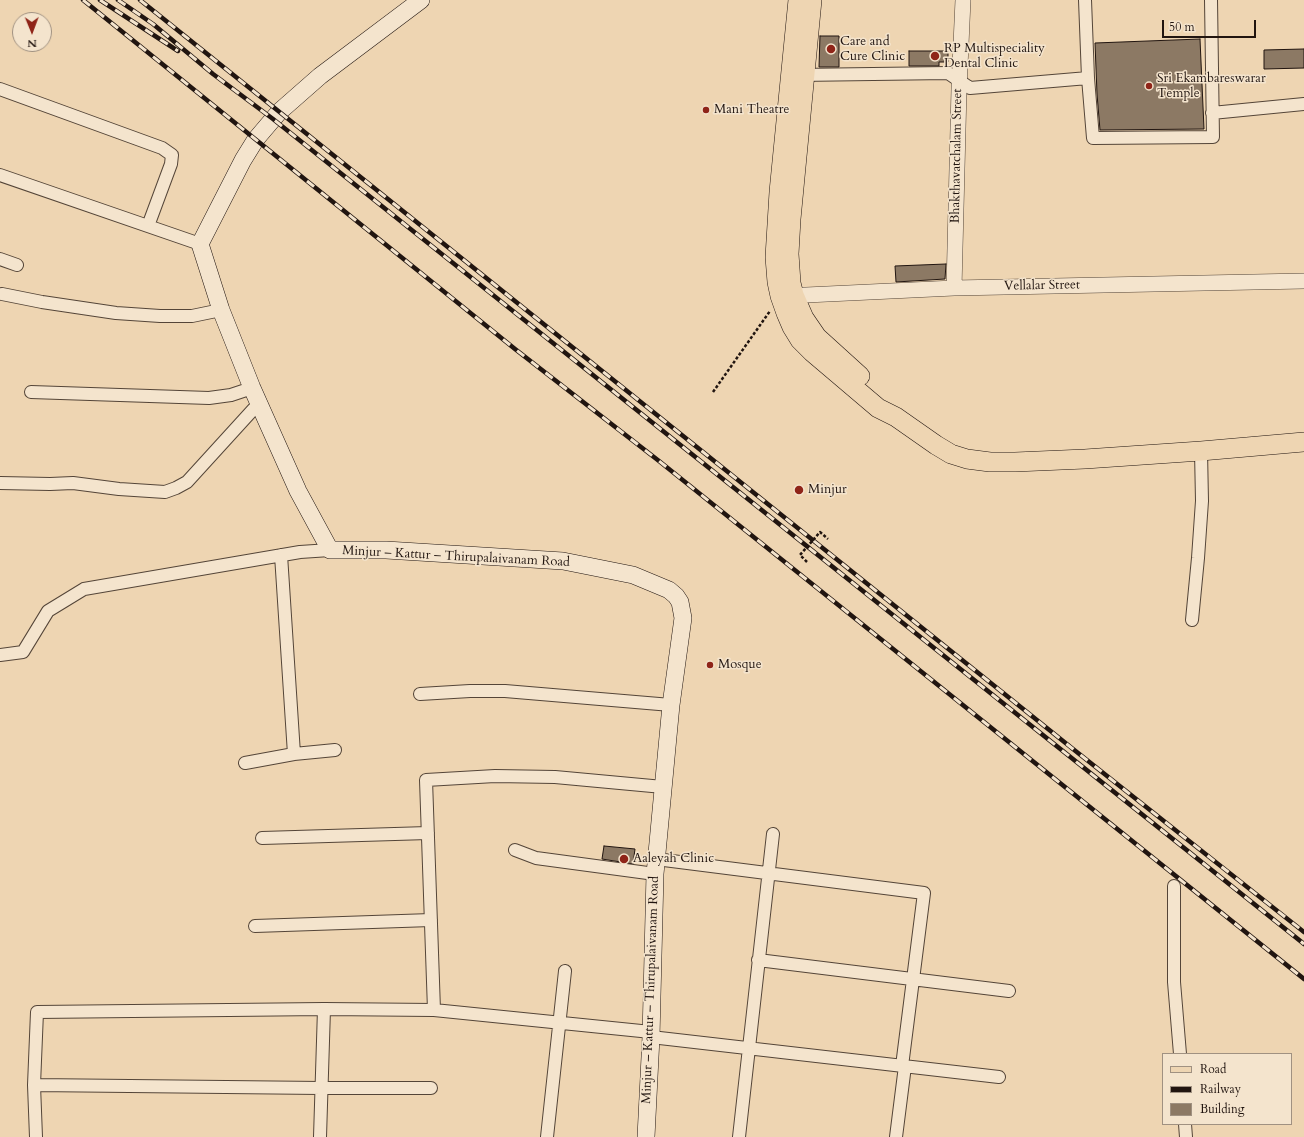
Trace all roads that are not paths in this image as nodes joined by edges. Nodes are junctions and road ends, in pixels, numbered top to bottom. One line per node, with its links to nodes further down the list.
1 (421, 0): 15 (main road)
2 (798, 0): 7 (main road)
3 (812, 0): 7 (main road)
4 (963, 0): 9 (street, Bhakthavatchalam Street)
5 (1085, 0): 8 (street)
6 (1211, 0): 12 (street)
7 (798, 75): 9 (street); 21 (main road)
8 (1088, 78): 9 (street); 12 (street)
9 (959, 81): 19 (street, Bhakthavatchalam Street)
10 (0, 89): 14 (street)
11 (1304, 104): 12 (street)
12 (1212, 113)
13 (0, 175): 14 (street)
14 (148, 226): 15 (street)
15 (200, 244): 22 (main road, Minjur – Kattur – Thirupalaivanam Road)
16 (0, 259): 17 (street)
17 (17, 265)
18 (1304, 282): 19 (street, Vellalar Street)
19 (954, 288): 21 (street, Vellalar Street)
20 (2, 294): 22 (street)
21 (787, 296): 27 (main road)
22 (221, 310): 23 (main road, Minjur – Kattur – Thirupalaivanam Road)
23 (252, 388): 24 (street); 25 (main road, Minjur – Kattur – Thirupalaivanam Road)
24 (31, 392)
25 (259, 404): 28 (street); 29 (main road, Minjur – Kattur – Thirupalaivanam Road)
26 (1304, 442): 27 (main road)
27 (1202, 451): 31 (street)
28 (0, 483)
29 (330, 550): 30 (street); 34 (main road, Minjur – Kattur – Thirupalaivanam Road)
30 (281, 555): 32 (street); 36 (street)
31 (1192, 620)
32 (0, 655)
33 (420, 694): 34 (street)
34 (670, 704): 38 (main road, Minjur – Kattur – Thirupalaivanam Road)
35 (335, 750): 36 (street)
36 (294, 754): 37 (street)
37 (245, 763)
38 (663, 788): 39 (street); 43 (main road, Minjur – Kattur – Thirupalaivanam Road)
39 (428, 833): 41 (street); 46 (street)
40 (773, 834): 44 (street)
41 (262, 838)
42 (515, 850): 43 (street)
43 (656, 866): 44 (street); 55 (main road, Minjur – Kattur – Thirupalaivanam Road)
44 (768, 873): 48 (street); 50 (street)
45 (1174, 886): 57 (street)
46 (431, 920): 47 (street); 53 (street)
47 (254, 926)
48 (758, 960): 50 (street); 56 (street)
49 (565, 971): 54 (street)
50 (913, 978): 51 (street); 58 (street)
51 (1009, 991)
52 (324, 1009): 53 (street); 60 (street); 61 (street)
53 (434, 1010): 54 (street)
54 (560, 1023): 55 (street); 66 (street)
55 (651, 1035): 56 (street); 67 (main road, Minjur – Kattur – Thirupalaivanam Road)
56 (749, 1048): 58 (street); 68 (street)
57 (1180, 1053)
58 (903, 1066): 59 (street); 69 (street)
59 (1000, 1077)
60 (34, 1085): 61 (street); 64 (street)
61 (321, 1088): 62 (street); 65 (street)
62 (431, 1088)
63 (1185, 1125): 70 (street)
64 (36, 1137)
65 (320, 1137)
66 (546, 1137)
67 (646, 1137)
68 (739, 1137)
69 (896, 1137)
70 (1186, 1137)

